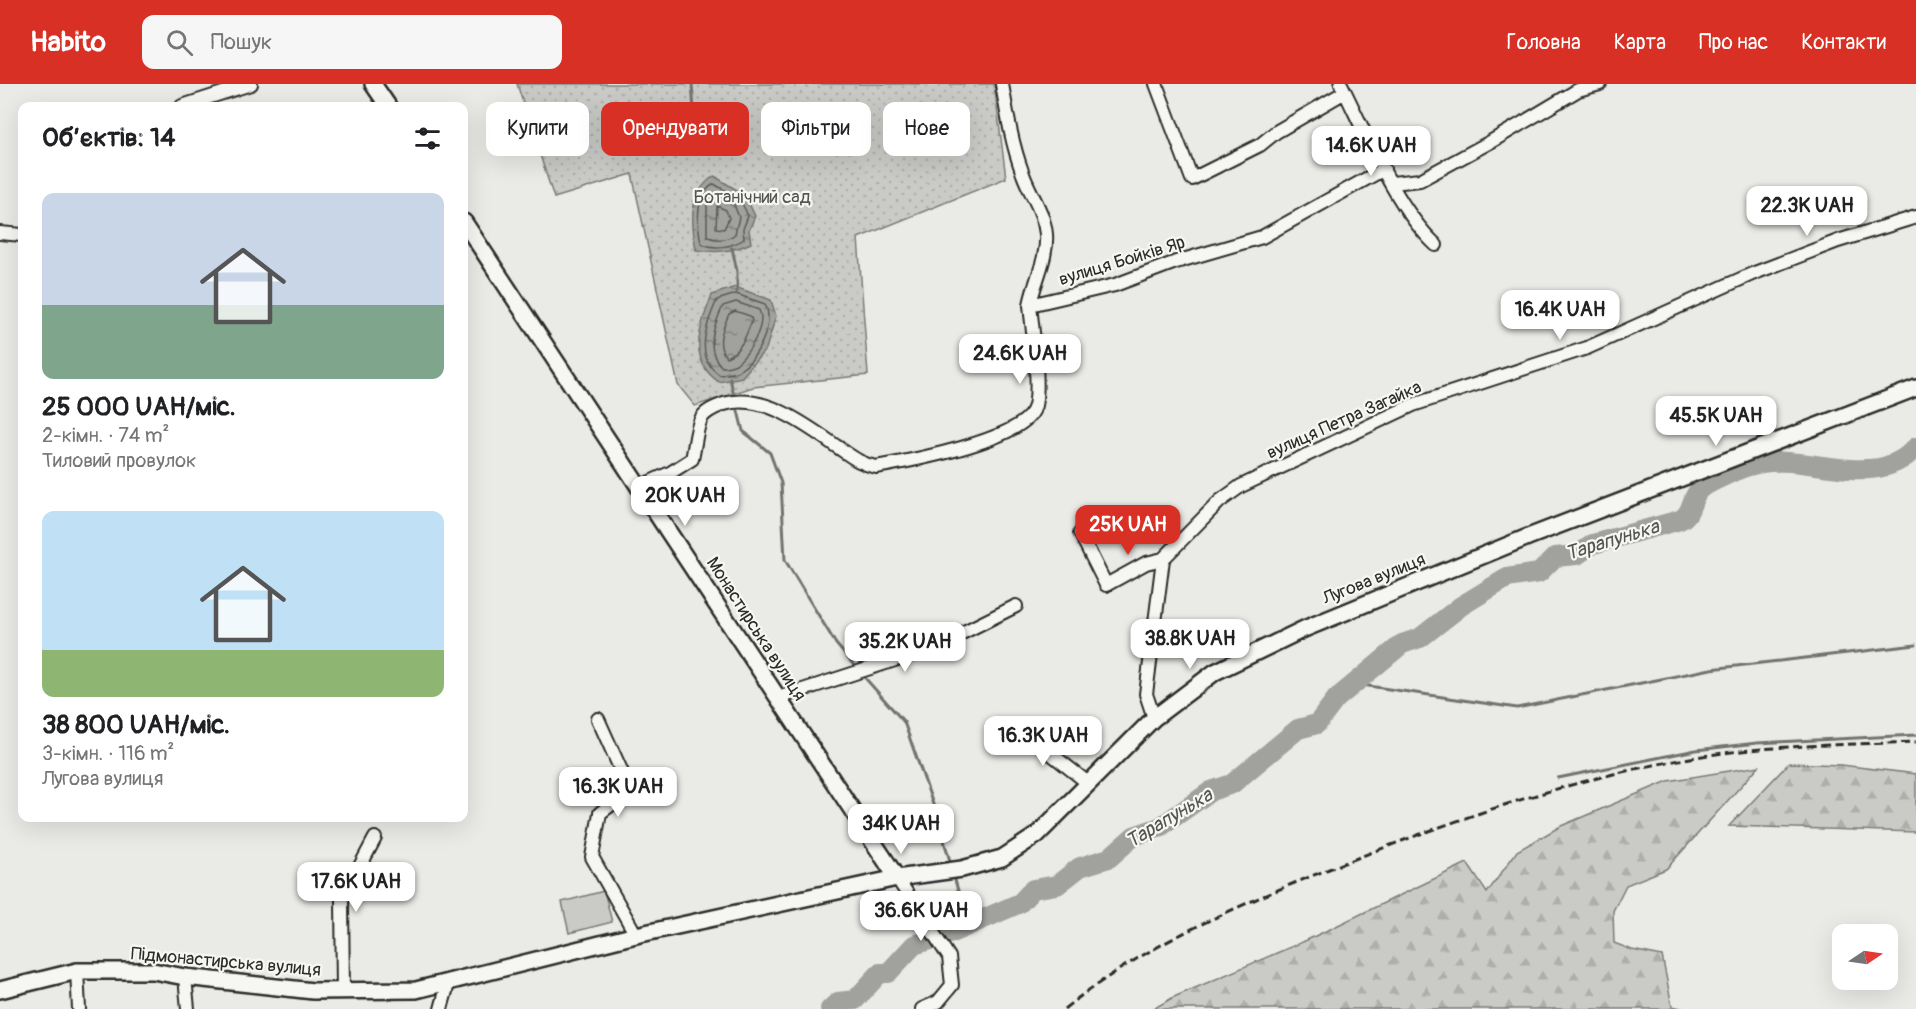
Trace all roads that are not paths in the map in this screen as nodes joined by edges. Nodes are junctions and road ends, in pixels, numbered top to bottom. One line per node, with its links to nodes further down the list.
1 (251, 84): 7 (street)
2 (373, 84): 8 (street)
3 (1002, 84): 16 (street)
4 (1156, 84): 6 (street)
5 (1600, 84): 10 (street)
6 (1343, 88): 9 (street)
7 (195, 102)
8 (385, 102)
9 (1384, 169): 10 (street); 16 (street, вулиця Бойків Яр)
10 (1392, 183): 15 (street)
11 (1916, 217): 20 (street, вулиця Петра Загайка)
12 (468, 228): 18 (street, Монастирська вулиця)
13 (0, 233): 14 (street)
14 (18, 235)
15 (1436, 245)
16 (1030, 306): 18 (street)
17 (1916, 387): 23 (street, Лугова вулиця)
18 (639, 488): 22 (street, Монастирська вулиця)
19 (1080, 533): 20 (street)
20 (1162, 559): 23 (street)
21 (1016, 606): 22 (street)
22 (778, 698): 28 (street, Монастирська вулиця)
23 (1154, 718): 26 (street, Лугова вулиця)
24 (598, 719): 29 (street)
25 (1016, 726): 26 (street)
26 (1088, 783): 28 (street, Лугова вулиця)
27 (375, 838): 34 (street, Підмонастирська вулиця)
28 (897, 878): 29 (street, Підмонастирська вулиця); 38 (street)
29 (636, 935): 32 (street, Підмонастирська вулиця)
30 (77, 971): 31 (street, Підмонастирська вулиця); 33 (street, Підмонастирська вулиця); 35 (street)
31 (185, 977): 34 (street, Підмонастирська вулиця); 36 (street)
32 (448, 984): 34 (street, Підмонастирська вулиця); 37 (street)
33 (0, 990)
34 (343, 991)
35 (79, 1009)
36 (188, 1009)
37 (441, 1009)
38 (922, 1009)

